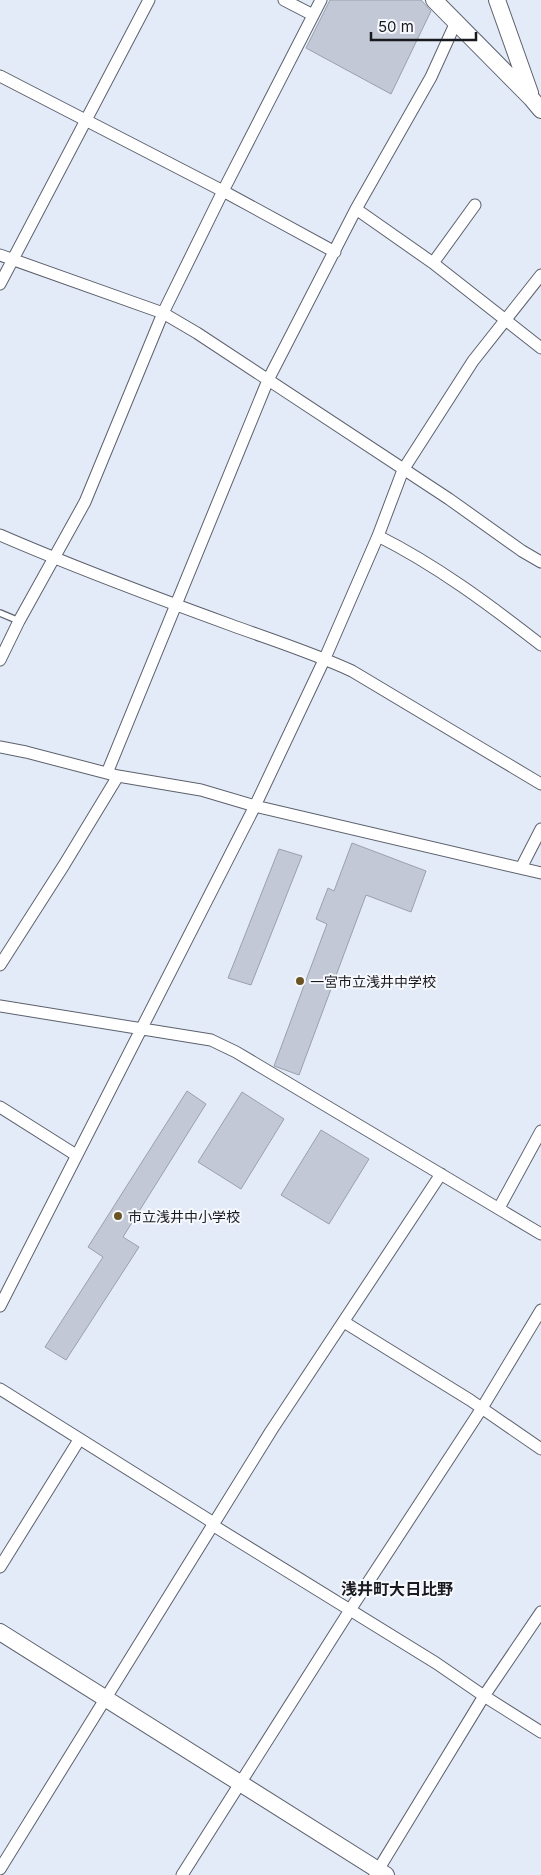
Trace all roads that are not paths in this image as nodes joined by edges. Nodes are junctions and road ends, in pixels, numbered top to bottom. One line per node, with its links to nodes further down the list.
1 (149, 0): 10 (street)
2 (284, 0): 6 (street)
3 (321, 0): 6 (street)
4 (434, 0): 7 (street)
5 (497, 0): 9 (street)
6 (313, 15): 11 (street)
7 (456, 22): 9 (street); 13 (street)
8 (0, 76): 10 (street)
9 (536, 104)
10 (87, 121): 11 (street); 16 (street)
11 (223, 192): 14 (street); 20 (street)
12 (475, 205): 17 (street)
13 (356, 210): 14 (street); 17 (street)
14 (335, 252): 23 (street)
15 (0, 255): 16 (street)
16 (12, 260): 19 (street); 20 (street)
17 (432, 263): 21 (street)
18 (541, 276): 21 (street)
19 (0, 284)
20 (163, 314): 23 (street); 27 (street)
21 (506, 321): 22 (street); 24 (street)
22 (541, 348)
23 (268, 380): 24 (street); 29 (street)
24 (403, 470): 26 (street); 28 (street)
25 (0, 535): 27 (street)
26 (378, 536): 32 (street); 33 (street)
27 (55, 559): 29 (street); 31 (street)
28 (541, 562)
29 (176, 604): 33 (street); 36 (street)
30 (0, 614): 31 (lane)
31 (19, 621): 34 (street)
32 (541, 645)
33 (324, 658): 37 (street); 38 (street)
34 (0, 660)
35 (0, 747): 36 (street)
36 (112, 775): 38 (street); 42 (street)
37 (541, 784)
38 (254, 806): 40 (street); 44 (street)
39 (541, 829): 40 (street)
40 (521, 868): 41 (street)
41 (541, 873)
42 (0, 966)
43 (0, 1006): 44 (street)
44 (141, 1029): 47 (street); 48 (street)
45 (0, 1107): 47 (street)
46 (541, 1132): 49 (street)
47 (76, 1155): 51 (street)
48 (441, 1174): 49 (street); 53 (street)
49 (499, 1208): 50 (street)
50 (541, 1234)
51 (0, 1306)
52 (541, 1310): 55 (street)
53 (344, 1322): 55 (street); 58 (street)
54 (0, 1389): 56 (street)
55 (482, 1408): 57 (street); 60 (street)
56 (80, 1440): 58 (street); 59 (street)
57 (541, 1448)
58 (214, 1526): 60 (street); 64 (street)
59 (0, 1567)
60 (350, 1610): 63 (street); 66 (street)
61 (541, 1612): 63 (street)
62 (0, 1632): 64 (street)
63 (484, 1696): 65 (street); 68 (street)
64 (106, 1698): 66 (street); 67 (street)
65 (541, 1732)
66 (240, 1782): 68 (street); 69 (street)
67 (0, 1870)
68 (379, 1873)
69 (182, 1875)

